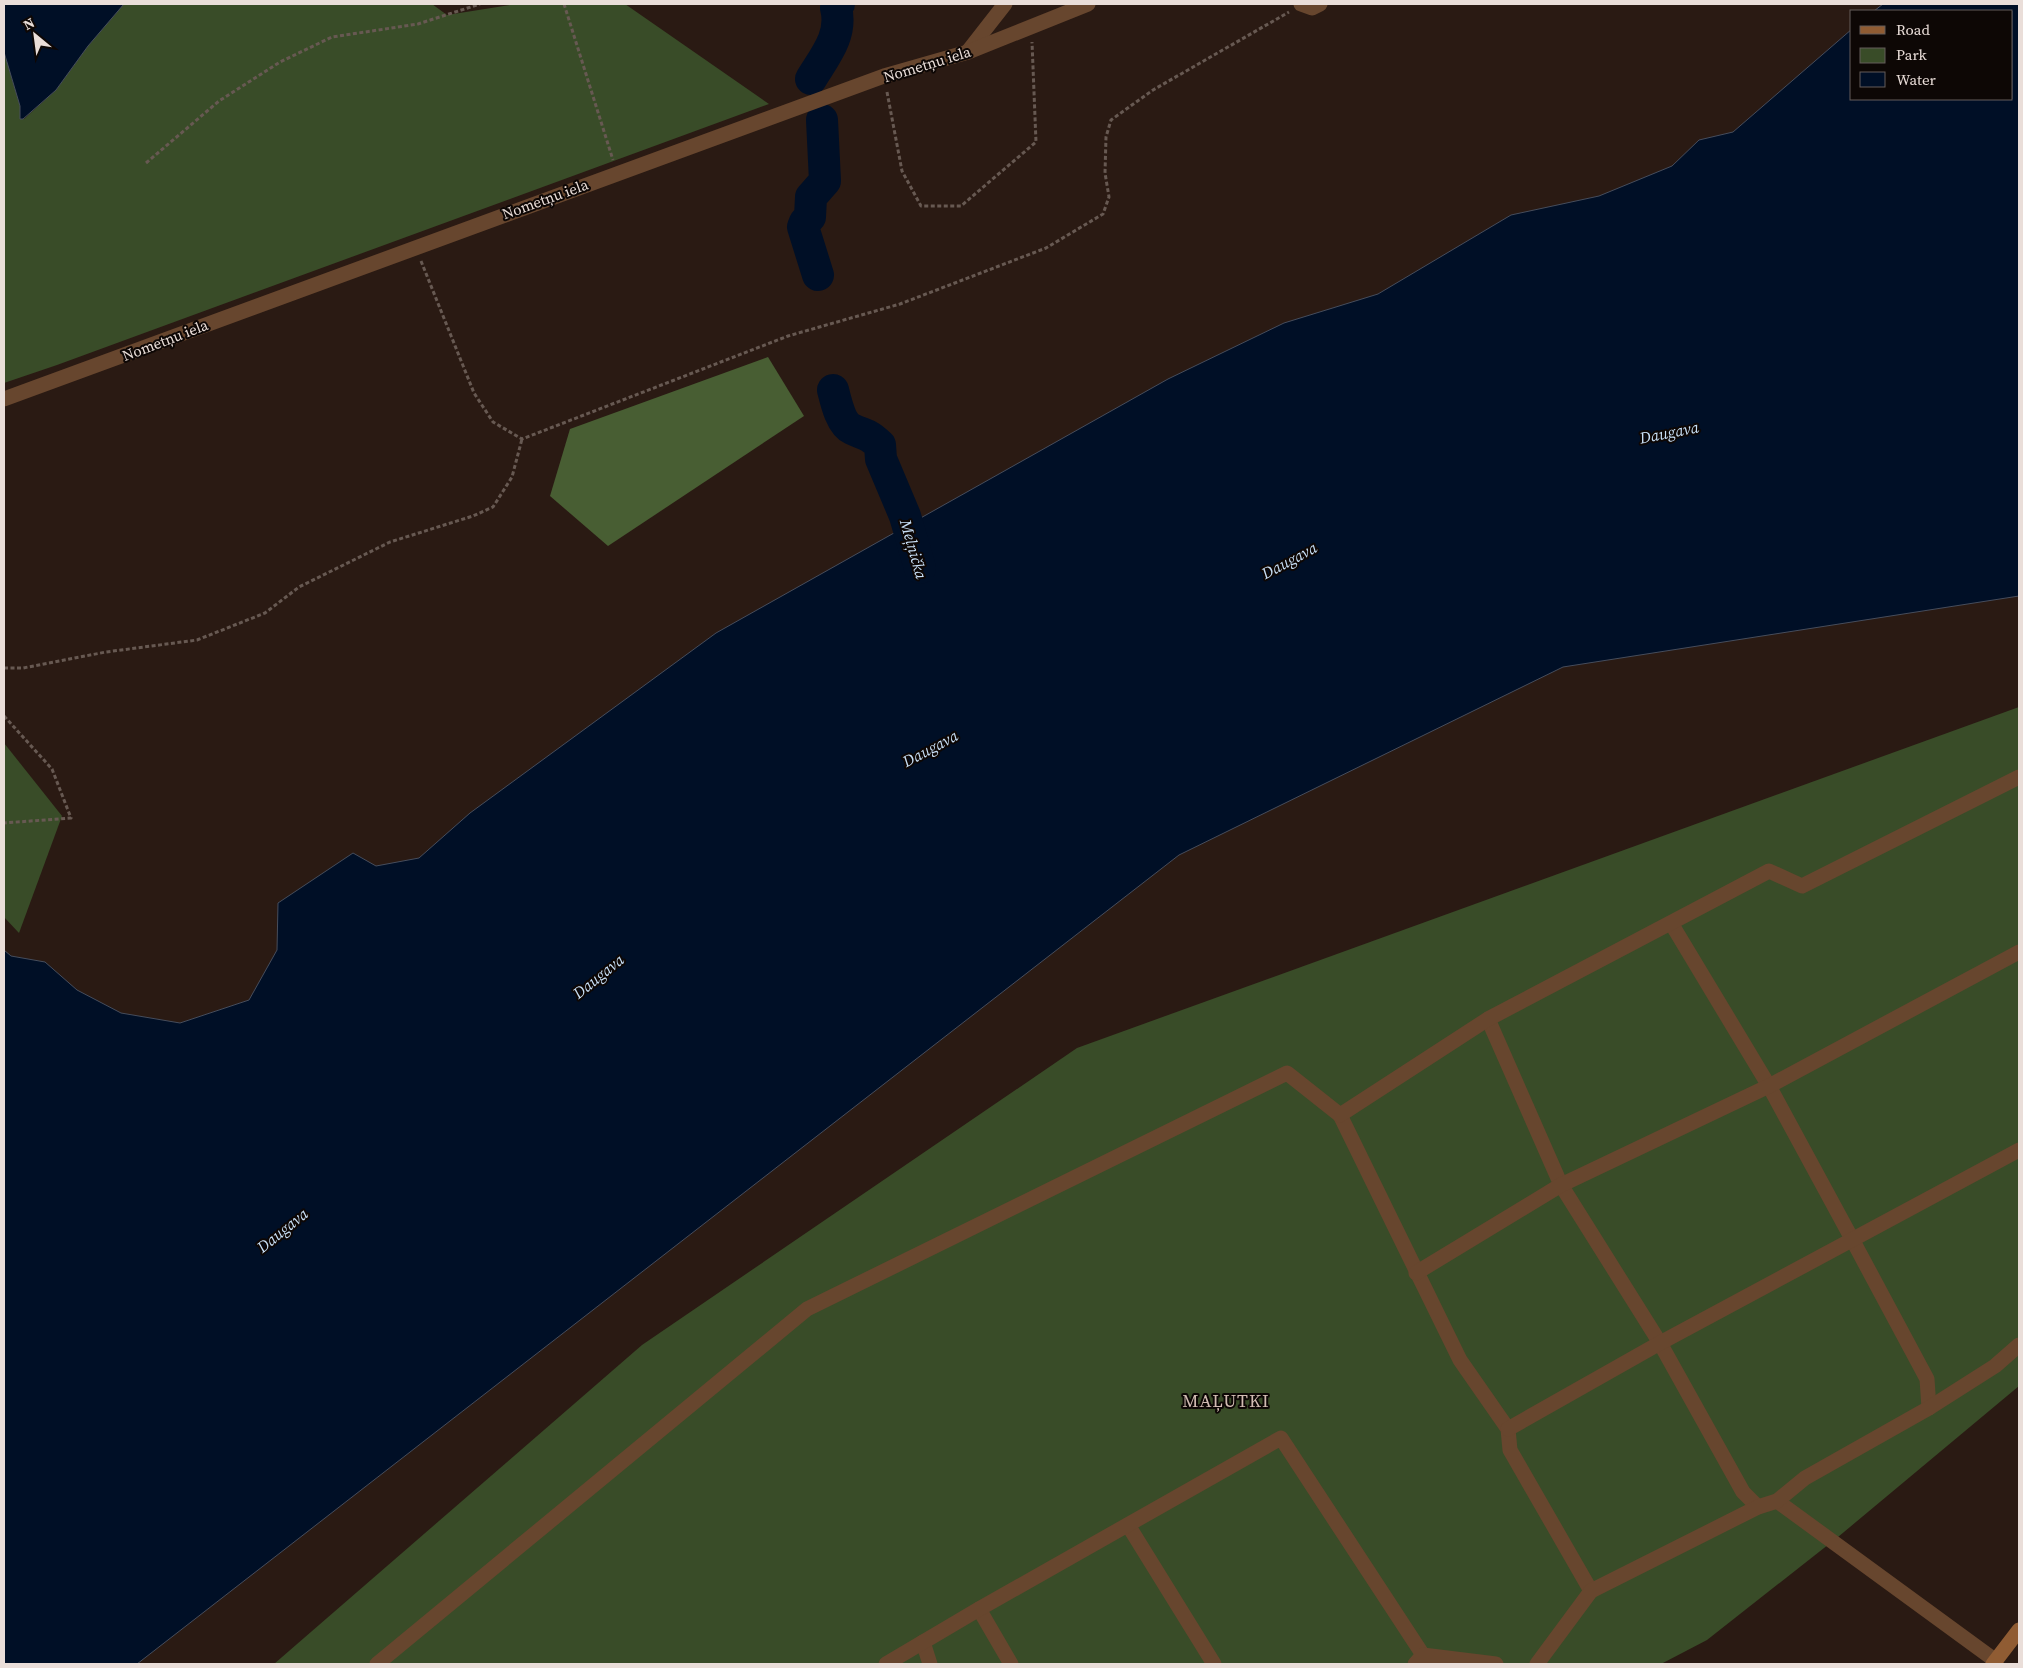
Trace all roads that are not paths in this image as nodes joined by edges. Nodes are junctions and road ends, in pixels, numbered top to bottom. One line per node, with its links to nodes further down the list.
1 (1005, 4): 5 (street)
2 (1088, 4): 5 (street, Nometņu iela)
3 (1301, 4): 4 (street)
4 (1320, 4)
5 (968, 52): 6 (street, Nometņu iela)
6 (4, 399)
7 (2019, 777): 8 (street)
8 (1671, 923): 10 (street); 11 (street)
9 (2019, 952): 11 (street)
10 (1488, 1019): 12 (street); 14 (street)
11 (1769, 1086): 14 (street); 15 (street)
12 (1340, 1115): 16 (street); 30 (street)
13 (2019, 1150): 15 (street)
14 (1561, 1185): 16 (street); 17 (street)
15 (1852, 1240): 17 (street); 19 (street)
16 (1416, 1273): 20 (street)
17 (1660, 1343): 20 (street); 22 (street)
18 (2019, 1345): 19 (street)
19 (1929, 1408): 21 (street)
20 (1508, 1429): 24 (street)
21 (1777, 1501): 22 (street); 29 (street)
22 (1758, 1507): 24 (street)
23 (1128, 1525): 25 (street); 28 (street); 34 (street)
24 (1591, 1591): 36 (street)
25 (979, 1608): 27 (street); 33 (street)
26 (2017, 1636): 29 (main road)
27 (922, 1642): 31 (street); 32 (street)
28 (1419, 1660): 35 (street)
29 (1995, 1663)
30 (377, 1664)
31 (886, 1664)
32 (930, 1664)
33 (1011, 1664)
34 (1214, 1664)
35 (1496, 1664)
36 (1537, 1664)

